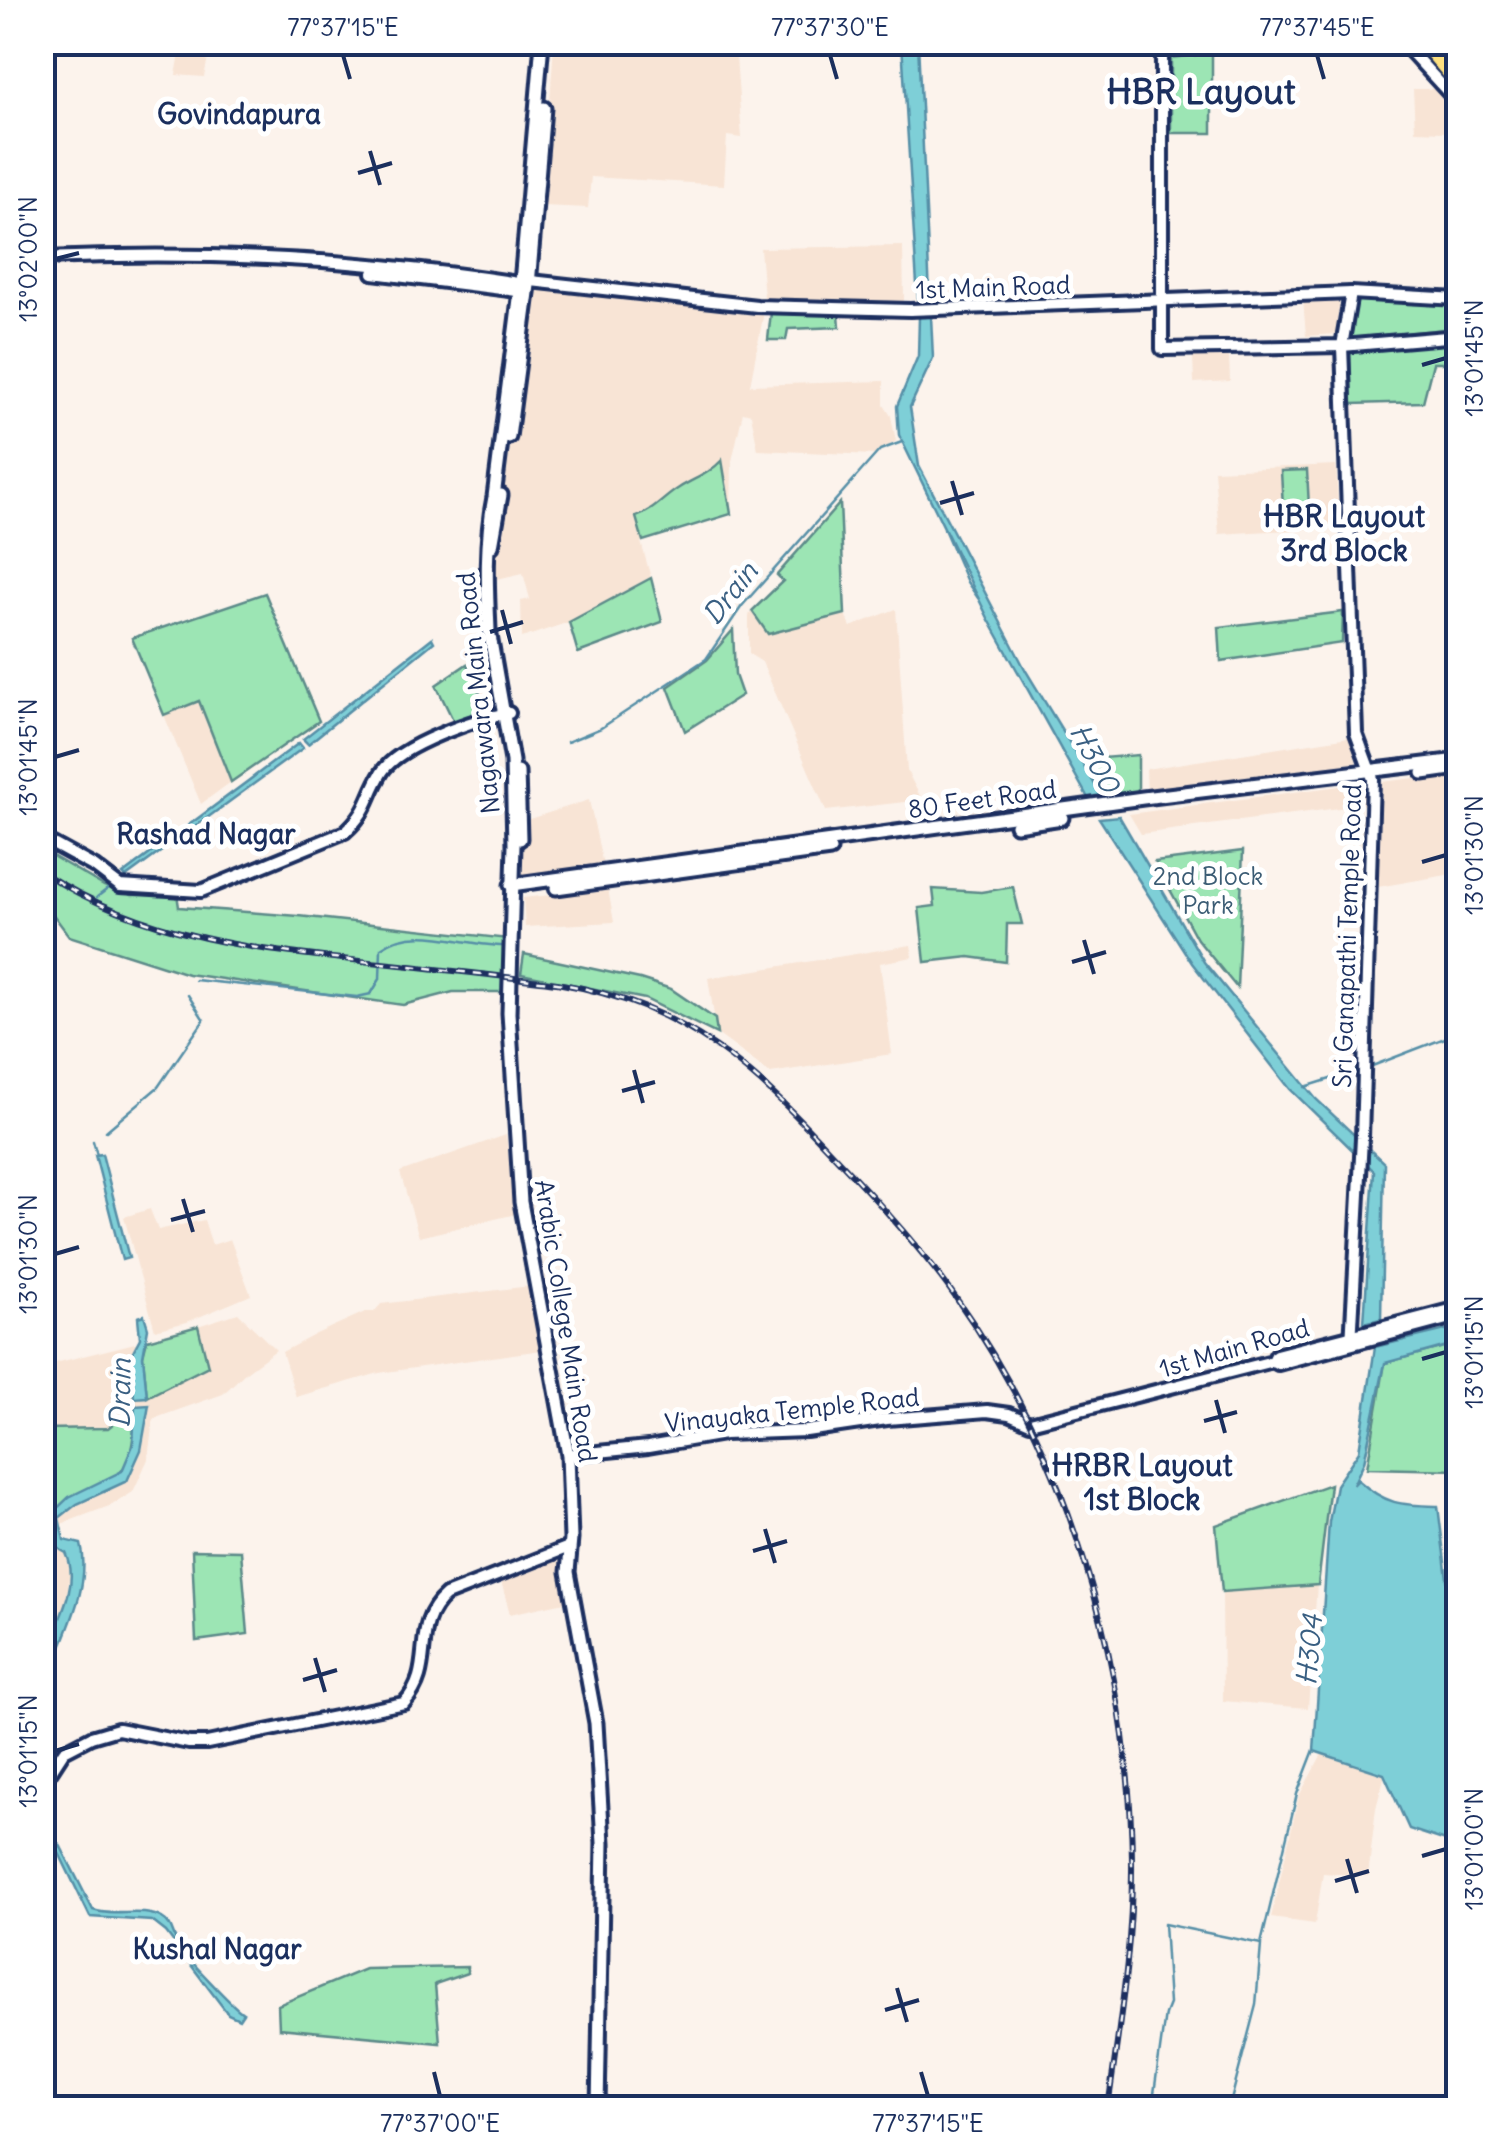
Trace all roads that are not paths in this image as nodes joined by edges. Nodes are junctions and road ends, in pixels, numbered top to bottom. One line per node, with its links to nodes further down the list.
1 (546, 42): 10 (main road)
2 (1162, 42): 13 (street)
3 (1402, 42): 8 (street)
4 (1422, 42): 7 (highway)
5 (1440, 42): 6 (highway)
6 (1458, 63)
7 (1458, 82)
8 (1458, 103)
9 (42, 258): 10 (street, 1st Main Road)
10 (526, 286): 13 (street, 1st Main Road); 16 (main road, Nagawara Main Road)
11 (1352, 294): 12 (street, 1st Main Road); 13 (street, 1st Main Road); 15 (street, Sri Ganapathi Temple Road)
12 (1458, 299)
13 (1163, 300): 15 (street)
14 (1458, 336): 15 (street)
15 (1342, 346): 19 (street, Sri Ganapathi Temple Road)
16 (507, 713): 20 (street); 21 (main road, Nagawara Main Road)
17 (1458, 760): 19 (main road, 80 Feet Road)
18 (1458, 768): 19 (main road, 80 Feet Road)
19 (1373, 776): 21 (main road, 80 Feet Road); 28 (street, Sri Ganapathi Temple Road)
20 (42, 842)
21 (516, 888): 24 (main road, Nagawara Main Road); 24 (main road)
22 (42, 898): 23 (street)
23 (42, 917)
24 (511, 1017): 30 (main road, Arabic College Main Road)
25 (1458, 1308): 27 (street)
26 (1458, 1316): 27 (street)
27 (1375, 1335): 28 (street, 1st Main Road)
28 (1350, 1340): 29 (street, 1st Main Road)
29 (1020, 1421): 30 (street, Vinayaka Temple Road)
30 (568, 1455): 31 (main road, Arabic College Main Road)
31 (569, 1547): 32 (street); 33 (main road, Arabic College Main Road)
32 (42, 1785)
33 (598, 2108)

